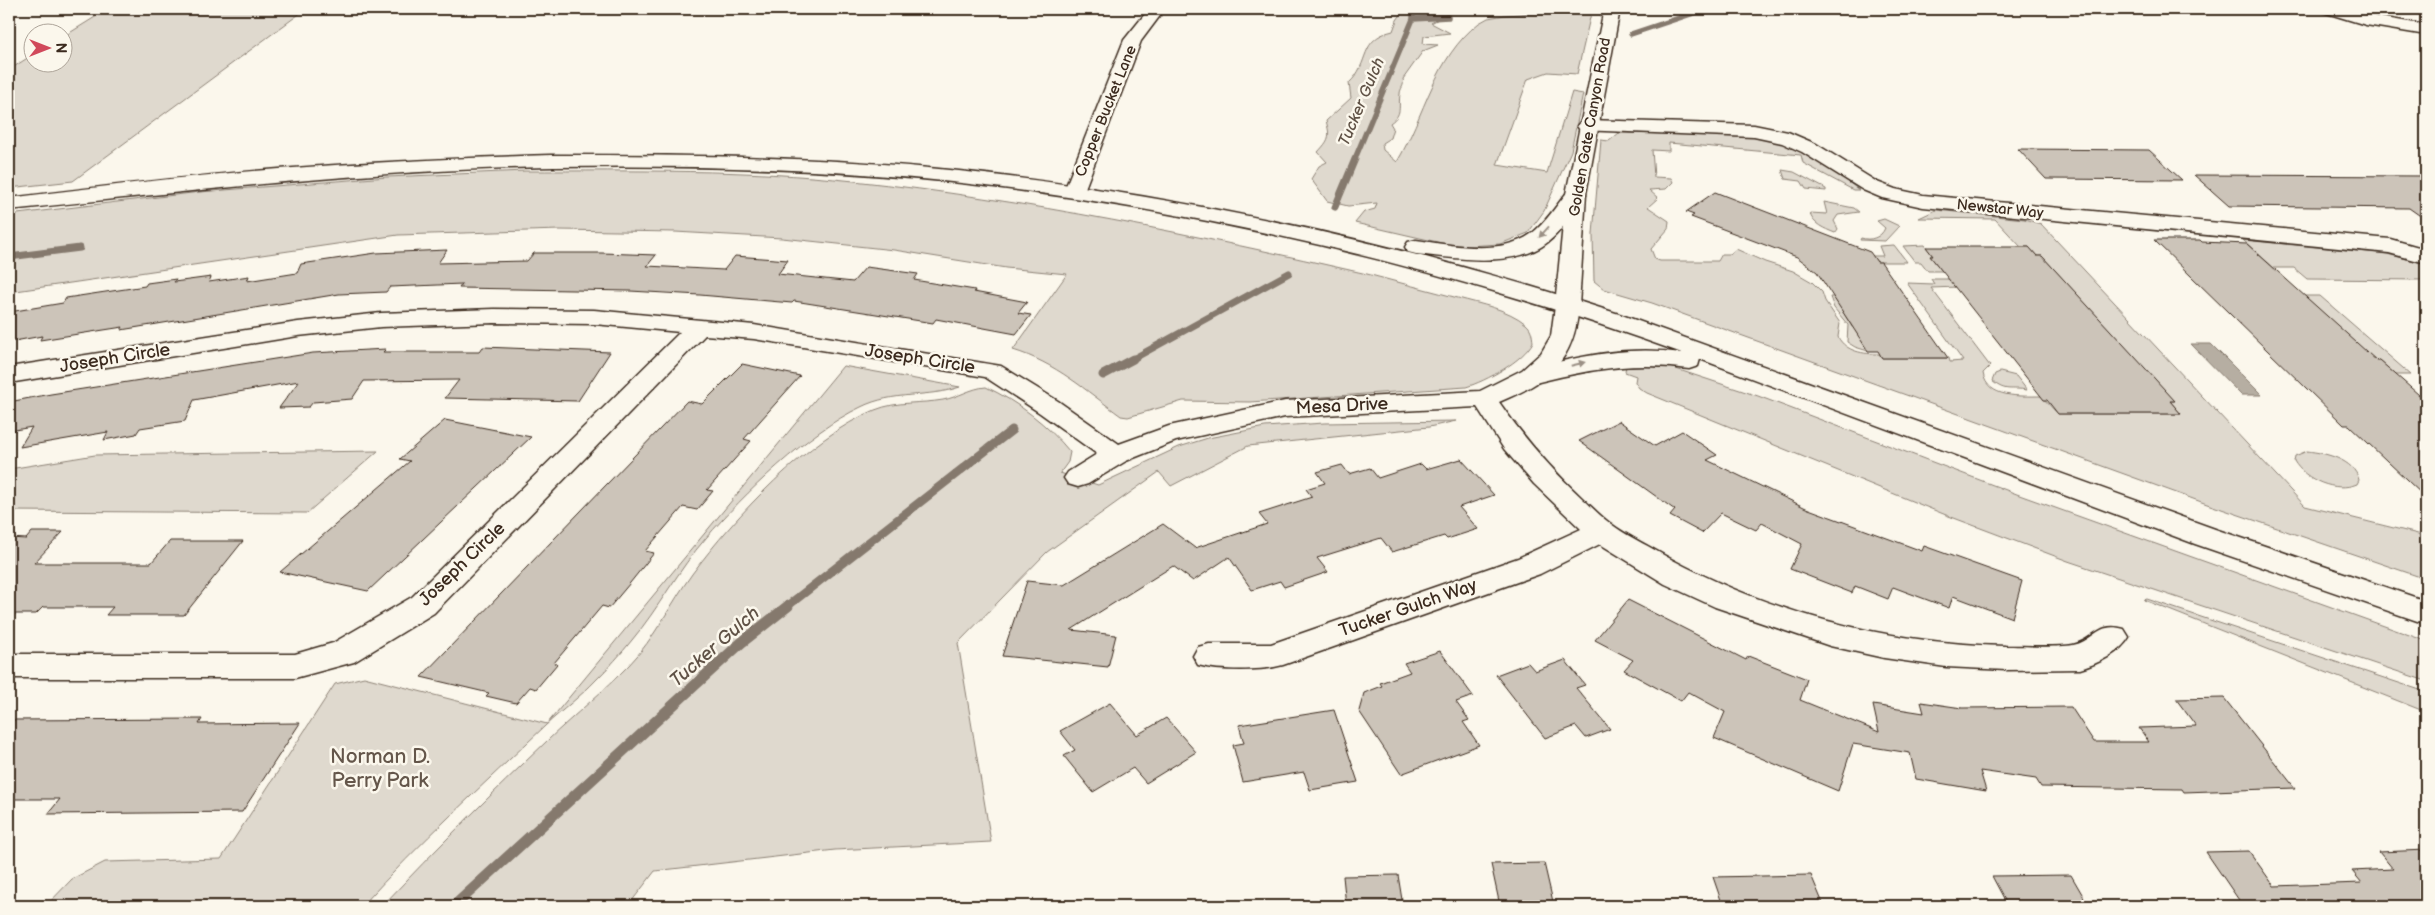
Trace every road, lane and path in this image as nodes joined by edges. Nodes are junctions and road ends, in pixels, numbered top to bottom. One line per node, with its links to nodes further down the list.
1 (1157, 9): 6 (main road, Copper Bucket Lane)
2 (1612, 9): 5 (main road, Golden Gate Canyon Road)
3 (2329, 9): 4 (main road)
4 (2426, 30)
5 (1587, 126): 7 (main road, Golden Gate Canyon Road); 10 (main road, Newstar Way)
6 (1074, 191): 8 (main road); 9 (main road)
7 (1576, 194): 9 (main road, one-way to 9); 11 (main road, Golden Gate Canyon Road)
8 (9, 204)
9 (1295, 233): 11 (main road)
10 (2426, 256)
11 (1567, 306): 13 (main road); 15 (main road, Mesa Drive)
12 (700, 327): 14 (main road, Joseph Circle); 17 (main road, Joseph Circle); 23 (main road, Joseph Circle)
13 (1758, 373): 15 (main road, one-way to 13); 20 (main road)
14 (9, 374)
15 (1531, 376): 16 (main road, Mesa Drive)
16 (1484, 399): 17 (main road, Mesa Drive); 19 (main road)
17 (1116, 455): 18 (main road, Mesa Drive)
18 (1078, 478)
19 (1600, 531): 21 (main road); 22 (main road, Tucker Gulch Way)
20 (2426, 613)
21 (2112, 637)
22 (1209, 656)
23 (9, 666)

